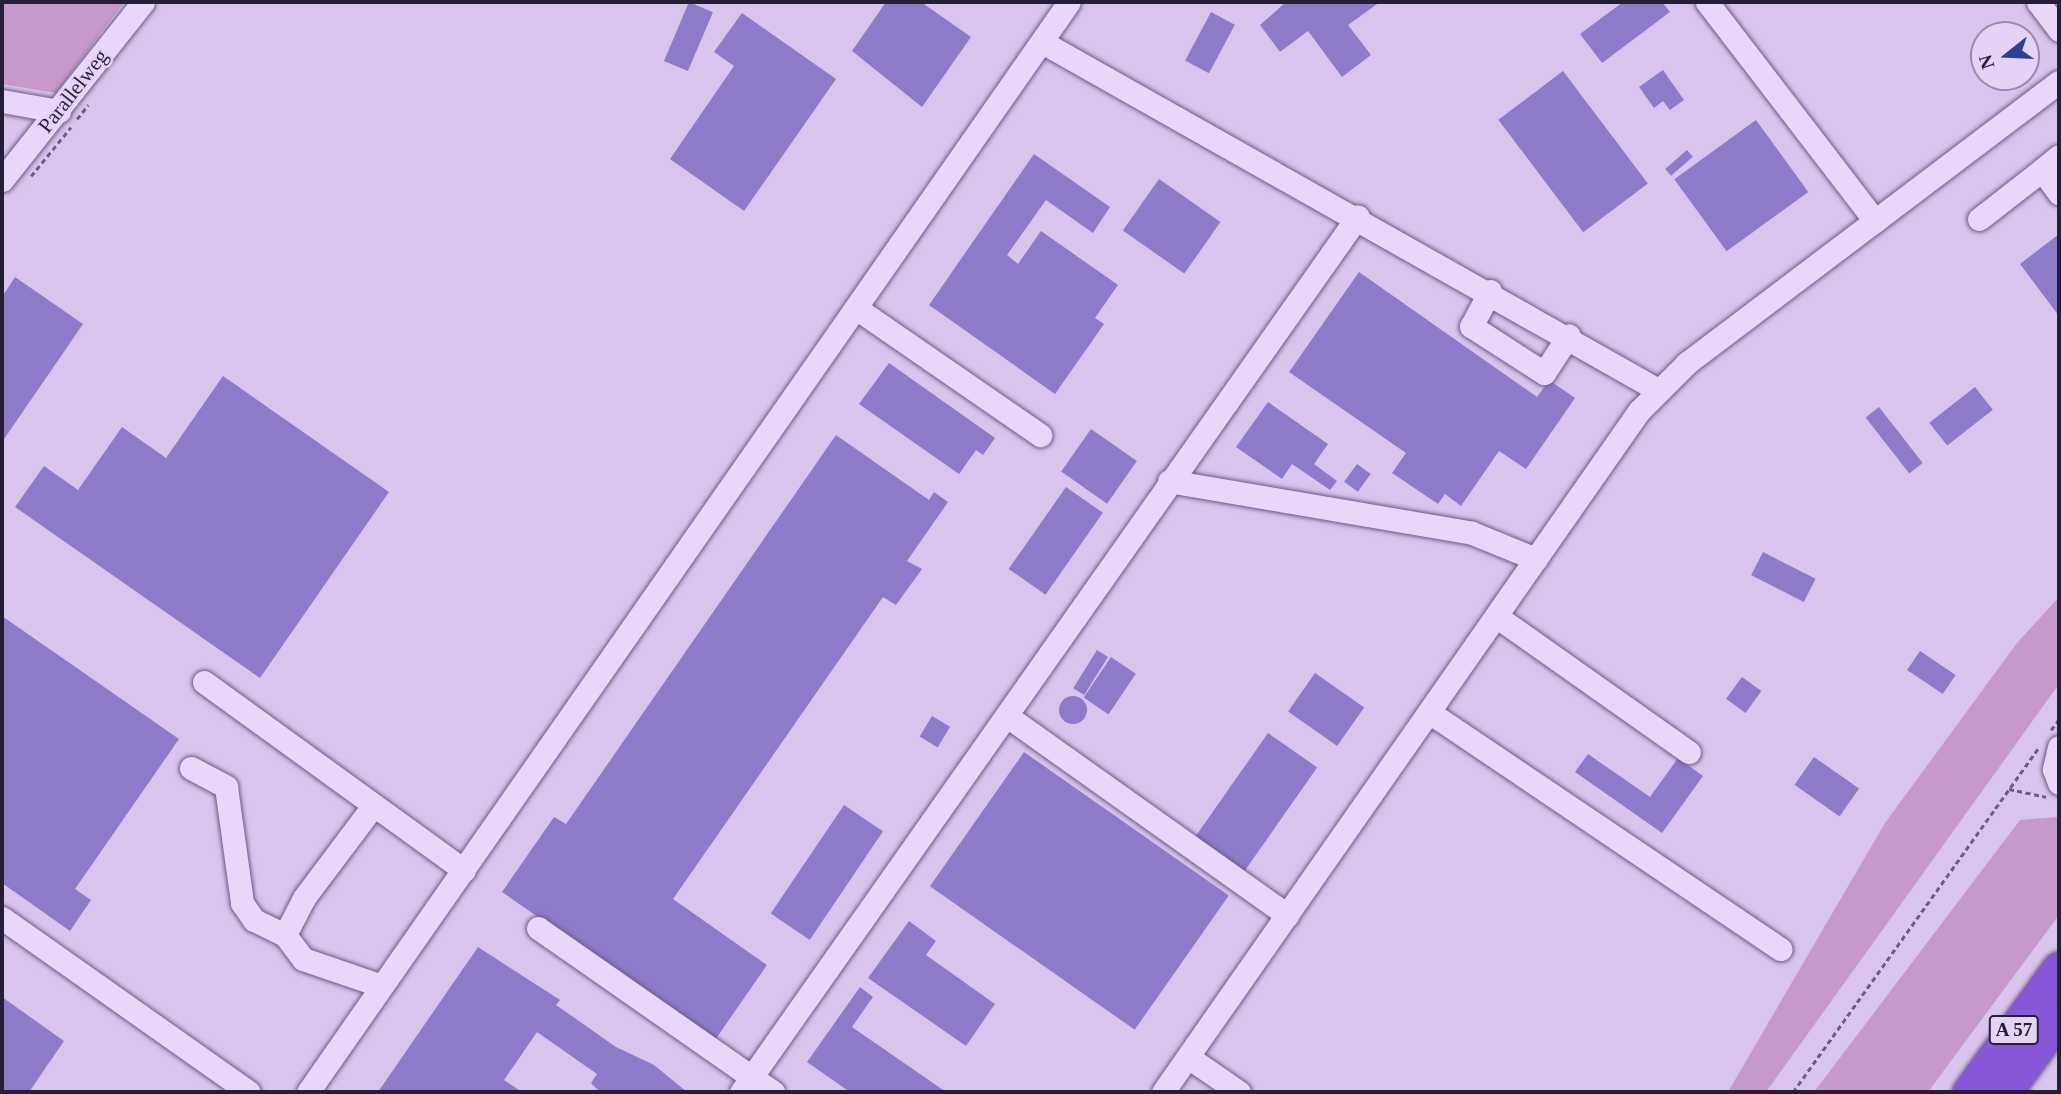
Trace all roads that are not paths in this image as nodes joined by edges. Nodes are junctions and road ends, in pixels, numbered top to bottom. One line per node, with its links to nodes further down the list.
1 (143, 2): 9 (street, Parallelweg)
2 (1069, 2): 6 (street)
3 (1707, 2): 15 (street)
4 (2038, 2): 5 (street)
5 (2059, 30)
6 (1042, 42): 13 (street); 17 (street)
7 (2059, 82): 15 (street)
8 (2, 101): 9 (street)
9 (59, 111): 11 (street, Parallelweg)
10 (2050, 163): 12 (street); 14 (street)
11 (2, 180)
12 (2059, 193)
13 (1358, 216): 16 (street); 21 (street)
14 (1979, 219)
15 (1875, 221): 19 (street)
16 (1490, 291): 18 (street); 18 (street)
17 (856, 308): 20 (street); 32 (street)
18 (1569, 335): 19 (street)
19 (1658, 390): 22 (street)
20 (1041, 435)
21 (1169, 481): 22 (street); 26 (street)
22 (1536, 558): 23 (street)
23 (1496, 615): 25 (street); 28 (street)
24 (204, 682): 31 (street)
25 (1429, 712): 33 (street); 37 (street)
26 (1007, 716): 33 (street); 42 (street)
27 (2059, 747): 30 (street)
28 (1689, 752)
29 (191, 768): 36 (street)
30 (2054, 791)
31 (373, 806): 32 (street); 36 (street)
32 (464, 870): 39 (street)
33 (1287, 915): 41 (street)
34 (2, 918): 43 (street)
35 (538, 928): 42 (street)
36 (285, 935): 39 (street)
37 (1780, 949)
38 (2059, 968): 48 (highway, A 57)
39 (382, 986): 44 (street)
40 (2059, 1018): 49 (highway, A 57)
41 (1188, 1057): 46 (street); 47 (street)
42 (746, 1085): 45 (street)
43 (249, 1092)
44 (308, 1092)
45 (773, 1092)
46 (1163, 1092)
47 (1239, 1092)
48 (1969, 1092)
49 (2005, 1092)

